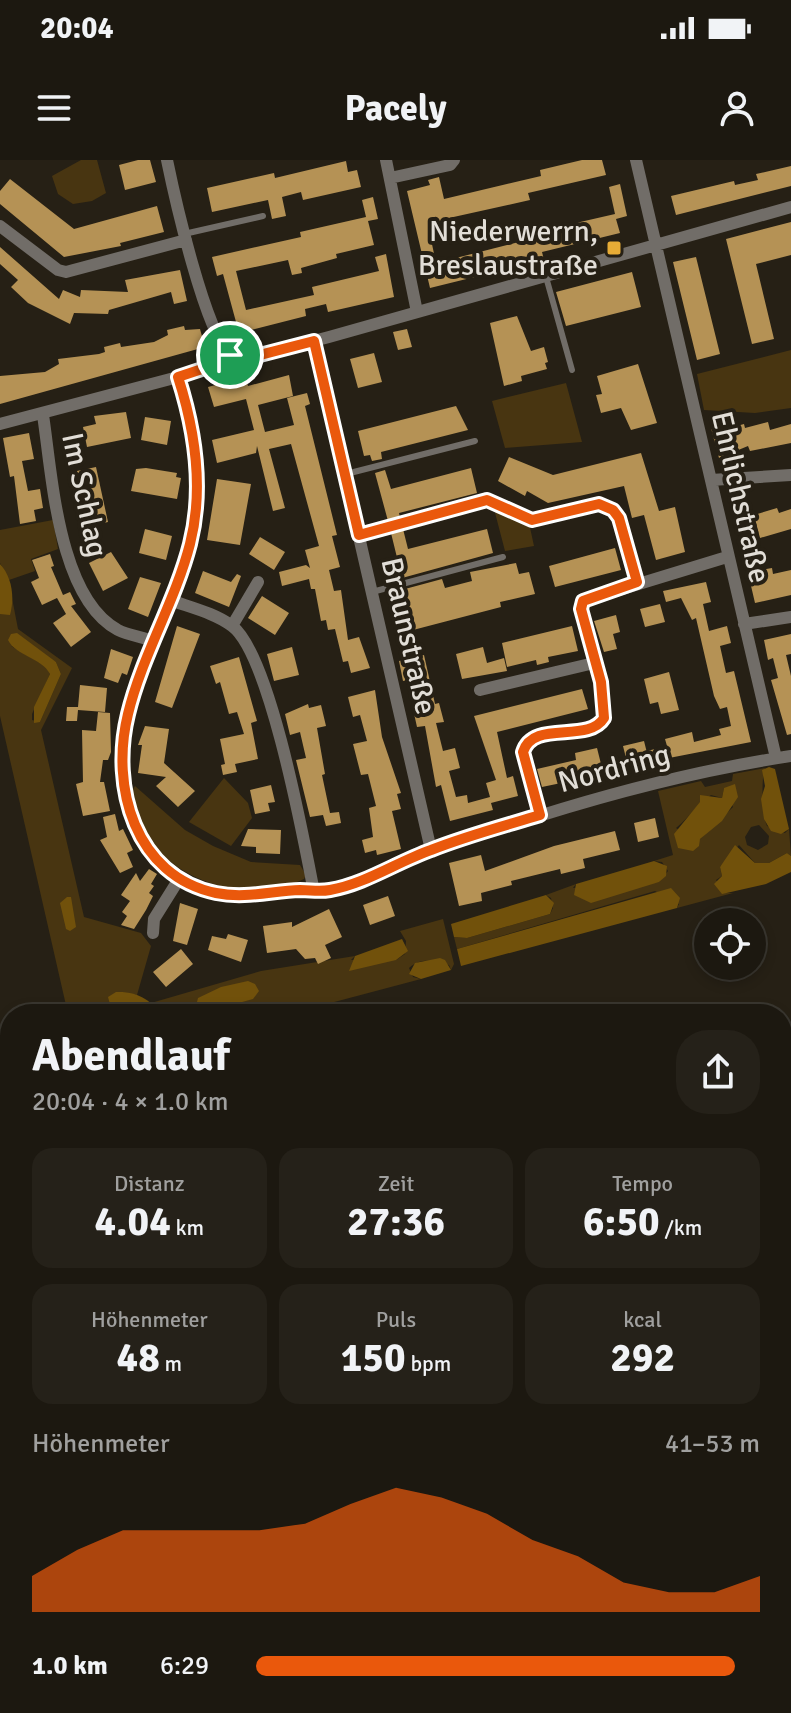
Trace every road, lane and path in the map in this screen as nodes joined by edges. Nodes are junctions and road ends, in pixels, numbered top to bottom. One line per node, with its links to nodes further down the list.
1 (167, 160): 9 (street)
2 (386, 160): 5 (street)
3 (454, 160): 5 (street)
4 (636, 160): 10 (street, Ehrlichstraße)
5 (390, 178): 12 (street)
6 (791, 207): 10 (street)
7 (263, 216): 9 (lane)
8 (0, 226): 9 (street)
9 (185, 237): 14 (street)
10 (659, 246): 11 (street); 22 (street, Ehrlichstraße)
11 (545, 274): 12 (street); 15 (lane)
12 (417, 312): 13 (street)
13 (314, 341): 14 (street); 20 (street, Braunstraße)
14 (230, 355): 16 (street)
15 (572, 370)
16 (178, 377): 17 (street); 29 (street, Nordring)
17 (43, 415): 18 (street); 33 (street, Im Schlag)
18 (0, 424)
19 (475, 441): 20 (lane)
20 (346, 474): 23 (street, Braunstraße)
21 (791, 475): 22 (street)
22 (711, 480): 25 (street, Ehrlichstraße)
23 (359, 535): 27 (lane); 28 (street, Braunstraße)
24 (503, 557): 28 (lane)
25 (727, 557): 27 (street); 31 (street, Ehrlichstraße)
26 (258, 582): 32 (street)
27 (637, 582): 34 (street)
28 (372, 592): 39 (street, Braunstraße)
29 (170, 600): 32 (street); 33 (street, Nordring)
30 (791, 617): 31 (street)
31 (744, 624): 37 (street, Ehrlichstraße)
32 (232, 626): 41 (street)
33 (153, 641): 40 (street, Nordring)
34 (594, 663): 35 (street); 38 (street)
35 (480, 690)
36 (791, 756): 37 (street, Nordring)
37 (776, 758): 38 (street, Nordring)
38 (540, 815): 39 (street, Nordring)
39 (431, 850): 41 (street, Nordring)
40 (179, 879): 41 (street, Nordring); 42 (street)
41 (314, 892)
42 (153, 933)

